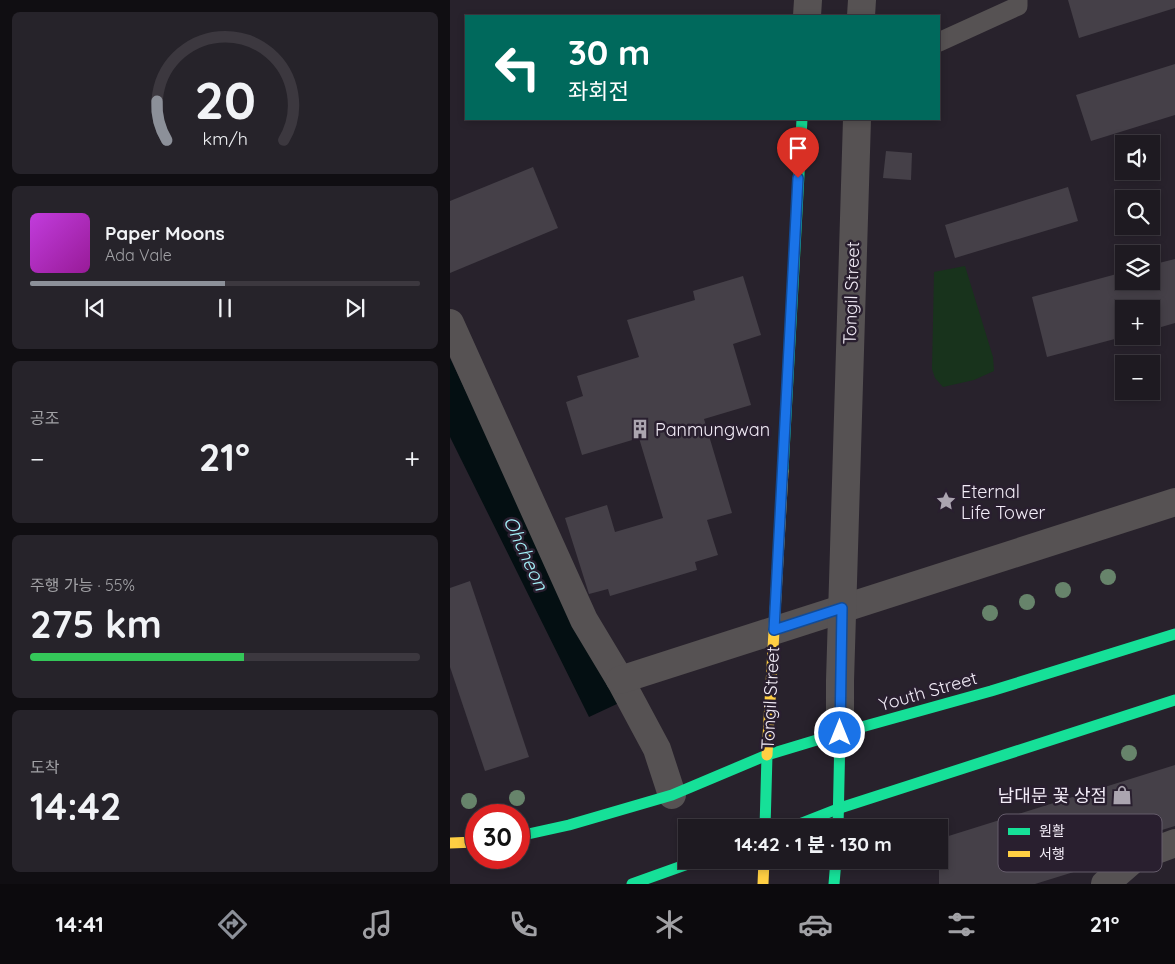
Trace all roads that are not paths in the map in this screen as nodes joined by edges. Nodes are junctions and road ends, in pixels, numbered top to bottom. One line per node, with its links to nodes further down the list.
1 (808, 0): 4 (street)
2 (862, 0): 5 (street)
3 (1018, 0): 6 (lane)
4 (807, 15)
5 (861, 15)
6 (940, 42)
7 (802, 120): 12 (main road, Tongil Street)
8 (856, 120): 11 (street, Tongil Street)
9 (450, 322): 14 (street)
10 (1175, 502): 11 (street)
11 (842, 608): 12 (street); 16 (street, Tongil Street)
12 (774, 630): 14 (street); 17 (main road, Tongil Street)
13 (1175, 634): 16 (main road, Youth Street)
14 (620, 680): 18 (street)
15 (1175, 700): 19 (main road)
16 (840, 733): 17 (main road, Youth Street); 19 (main road, Tongil Street)
17 (767, 755): 18 (main road, Youth Street); 20 (main road, Tongil Street)
18 (672, 795): 23 (main road, Youth Street)
19 (840, 808): 21 (main road); 22 (main road, Tongil Street)
20 (765, 819)
21 (812, 819)
22 (839, 819)
23 (530, 834)
24 (465, 842): 25 (main road)
25 (450, 843)
26 (1175, 843): 27 (street)
27 (1162, 848)
28 (678, 868): 32 (main road)
29 (763, 869): 33 (main road)
30 (835, 869): 34 (main road)
31 (1119, 872): 35 (street)
32 (632, 884)
33 (762, 884)
34 (834, 884)
35 (1105, 884)

